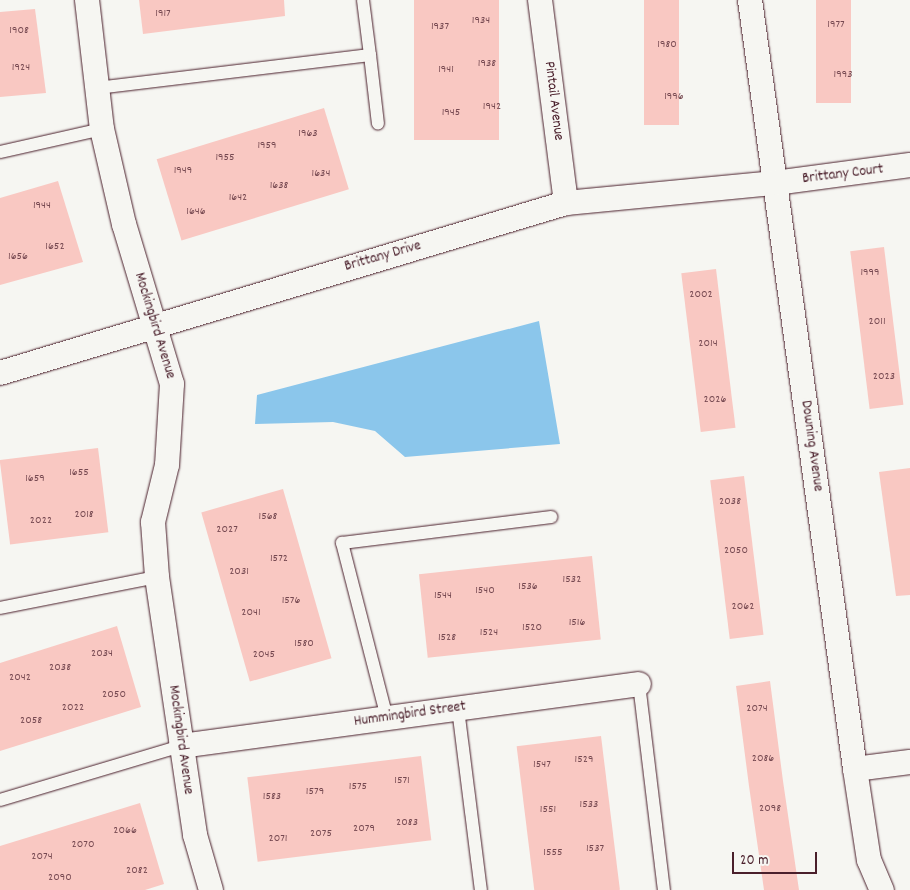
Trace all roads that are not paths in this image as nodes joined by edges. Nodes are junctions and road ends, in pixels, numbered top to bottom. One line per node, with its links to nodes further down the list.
1 (87, 0): 6 (street, Mockingbird Avenue)
2 (363, 0): 5 (lane)
3 (540, 0): 12 (street, Pintail Avenue)
4 (750, 0): 11 (street, Downing Avenue)
5 (370, 55): 6 (lane); 7 (lane)
6 (97, 88): 8 (street, Mockingbird Avenue)
7 (378, 124)
8 (102, 129): 9 (lane); 13 (street, Mockingbird Avenue)
9 (0, 152)
10 (910, 165): 11 (street, Brittany Court)
11 (775, 183): 12 (street, Brittany Drive); 23 (street, Downing Avenue)
12 (566, 203): 13 (street, Brittany Drive)
13 (154, 324): 14 (street, Brittany Drive); 16 (street, Mockingbird Avenue)
14 (0, 373)
15 (551, 517): 20 (lane)
16 (157, 577): 17 (lane); 21 (street, Mockingbird Avenue)
17 (0, 608)
18 (639, 684): 19 (street, Hummingbird Street); 27 (lane)
19 (458, 709): 20 (street, Hummingbird Street); 26 (lane)
20 (387, 718): 21 (street, Hummingbird Street)
21 (181, 746): 24 (lane); 25 (street, Mockingbird Avenue)
22 (910, 762): 23 (street)
23 (855, 769): 28 (street, Downing Avenue)
24 (0, 800)
25 (211, 890)
26 (481, 890)
27 (664, 890)
28 (882, 890)

